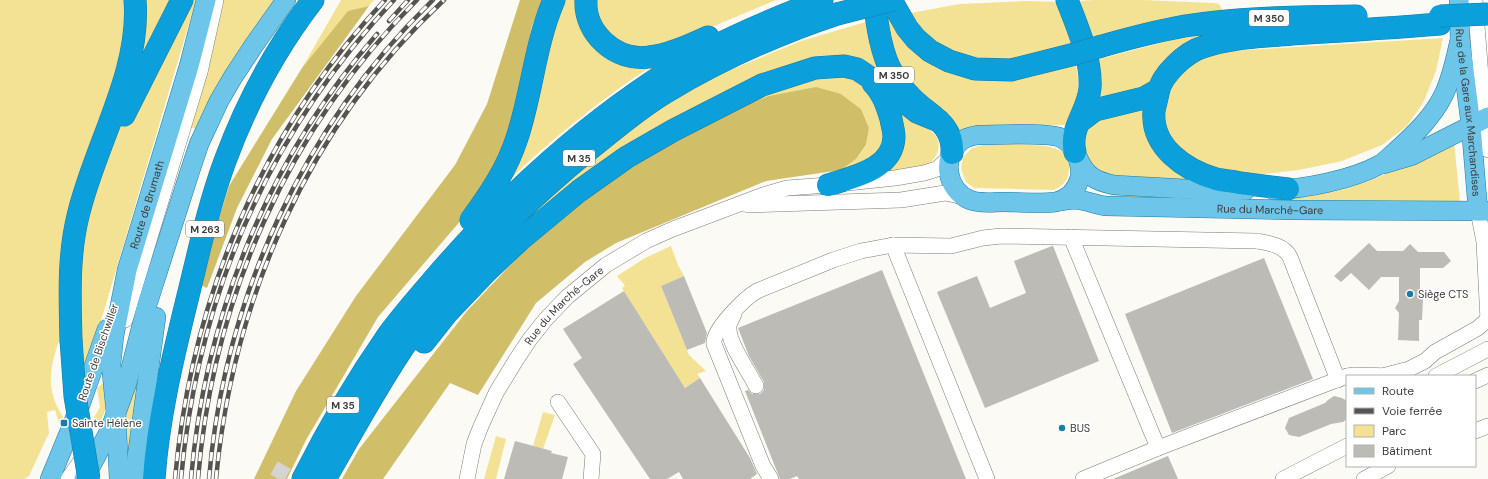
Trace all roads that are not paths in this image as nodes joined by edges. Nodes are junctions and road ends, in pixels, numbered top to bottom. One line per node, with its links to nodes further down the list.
1 (135, 0): 43 (highway)
2 (182, 0): 43 (highway)
3 (206, 0): 39 (main road, Route de Brumath / M 263)
4 (216, 0): 55 (street)
5 (286, 0): 35 (main road, Route de Brumath / M 263)
6 (313, 0): 71 (highway, M 263)
7 (554, 0): 41 (highway)
8 (586, 0): 18 (highway)
9 (1067, 0): 14 (highway)
10 (1459, 0): 19 (main road, Rue de la Gare aux Marchandises)
11 (1475, 0): 22 (street)
12 (881, 2): 13 (highway, M 35, bridge); 16 (highway, M 350, bridge); 23 (highway, M 350)
13 (830, 7): 18 (highway, M 35); 52 (highway, M 35)
14 (1074, 11): 24 (highway)
15 (1488, 14): 16 (highway, M 350, bridge)
16 (1440, 20): 17 (highway); 21 (highway)
17 (1488, 22)
18 (758, 26): 41 (highway, M 35)
19 (1460, 39): 22 (main road, Rue de la Gare aux Marchandises); 28 (main road)
20 (857, 69): 23 (highway); 29 (highway); 52 (highway)
21 (1158, 90): 24 (highway); 30 (highway)
22 (1481, 120): 25 (street); 28 (main road); 34 (main road, Rue de la Gare aux Marchandises)
23 (939, 121): 27 (highway)
24 (1079, 122): 26 (highway)
25 (1488, 150)
26 (1077, 155): 27 (main road); 30 (main road); 32 (main road)
27 (951, 156): 29 (street, Rue du Marché-Gare); 31 (main road)
28 (1380, 165): 30 (main road)
29 (828, 185): 33 (street, Rue du Marché-Gare)
30 (1288, 189)
31 (964, 197): 32 (main road, Rue du Marché-Gare); 33 (street)
32 (1062, 201): 34 (main road, Rue du Marché-Gare)
33 (737, 205): 74 (street, Rue du Marché-Gare)
34 (1483, 211): 37 (street, Rue de la Gare aux Marchandises)
35 (169, 234): 45 (main road, Route de Brumath / M 263); 70 (main road, Route de Brumath / M 263)
36 (1071, 237): 38 (street); 51 (street); 60 (street)
37 (1486, 239): 42 (street, Rue de la Gare aux Marchandises)
38 (893, 245): 40 (street); 77 (street)
39 (127, 270): 55 (main road, Route de Brumath / M 263); 64 (main road, Route de Bischwiller)
40 (735, 311): 54 (street); 76 (street)
41 (406, 312): 72 (highway, M 35)
42 (1488, 320): 46 (street)
43 (71, 330): 67 (highway, bridge)
44 (1488, 349): 49 (street)
45 (136, 353): 55 (main road, Route de Brumath / M 263); 55 (street)
46 (1427, 360): 47 (street); 48 (street)
47 (1392, 375)
48 (1435, 375)
49 (1438, 375)
50 (1488, 375): 53 (street)
51 (1344, 377): 60 (street)
52 (384, 380): 73 (highway, M 35)
53 (1476, 381)
54 (756, 386)
55 (117, 397): 61 (main road); 62 (main road, Route de Brumath / M 263); 65 (street); 69 (street)
56 (558, 402): 75 (street)
57 (1488, 426): 58 (street)
58 (1476, 431)
59 (1346, 447): 79 (street)
60 (1158, 448): 78 (street)
61 (96, 458): 62 (main road); 66 (main road)
62 (118, 460): 68 (main road, Route de Brumath / M 263)
63 (1386, 467): 80 (street)
64 (50, 479)
65 (68, 479)
66 (84, 479)
67 (89, 479)
68 (119, 479)
69 (124, 479)
70 (134, 479)
71 (154, 479)
72 (303, 479)
73 (325, 479)
74 (467, 479)
75 (591, 479)
76 (771, 479)
77 (988, 479)
78 (1083, 479)
79 (1283, 479)
80 (1364, 479)

